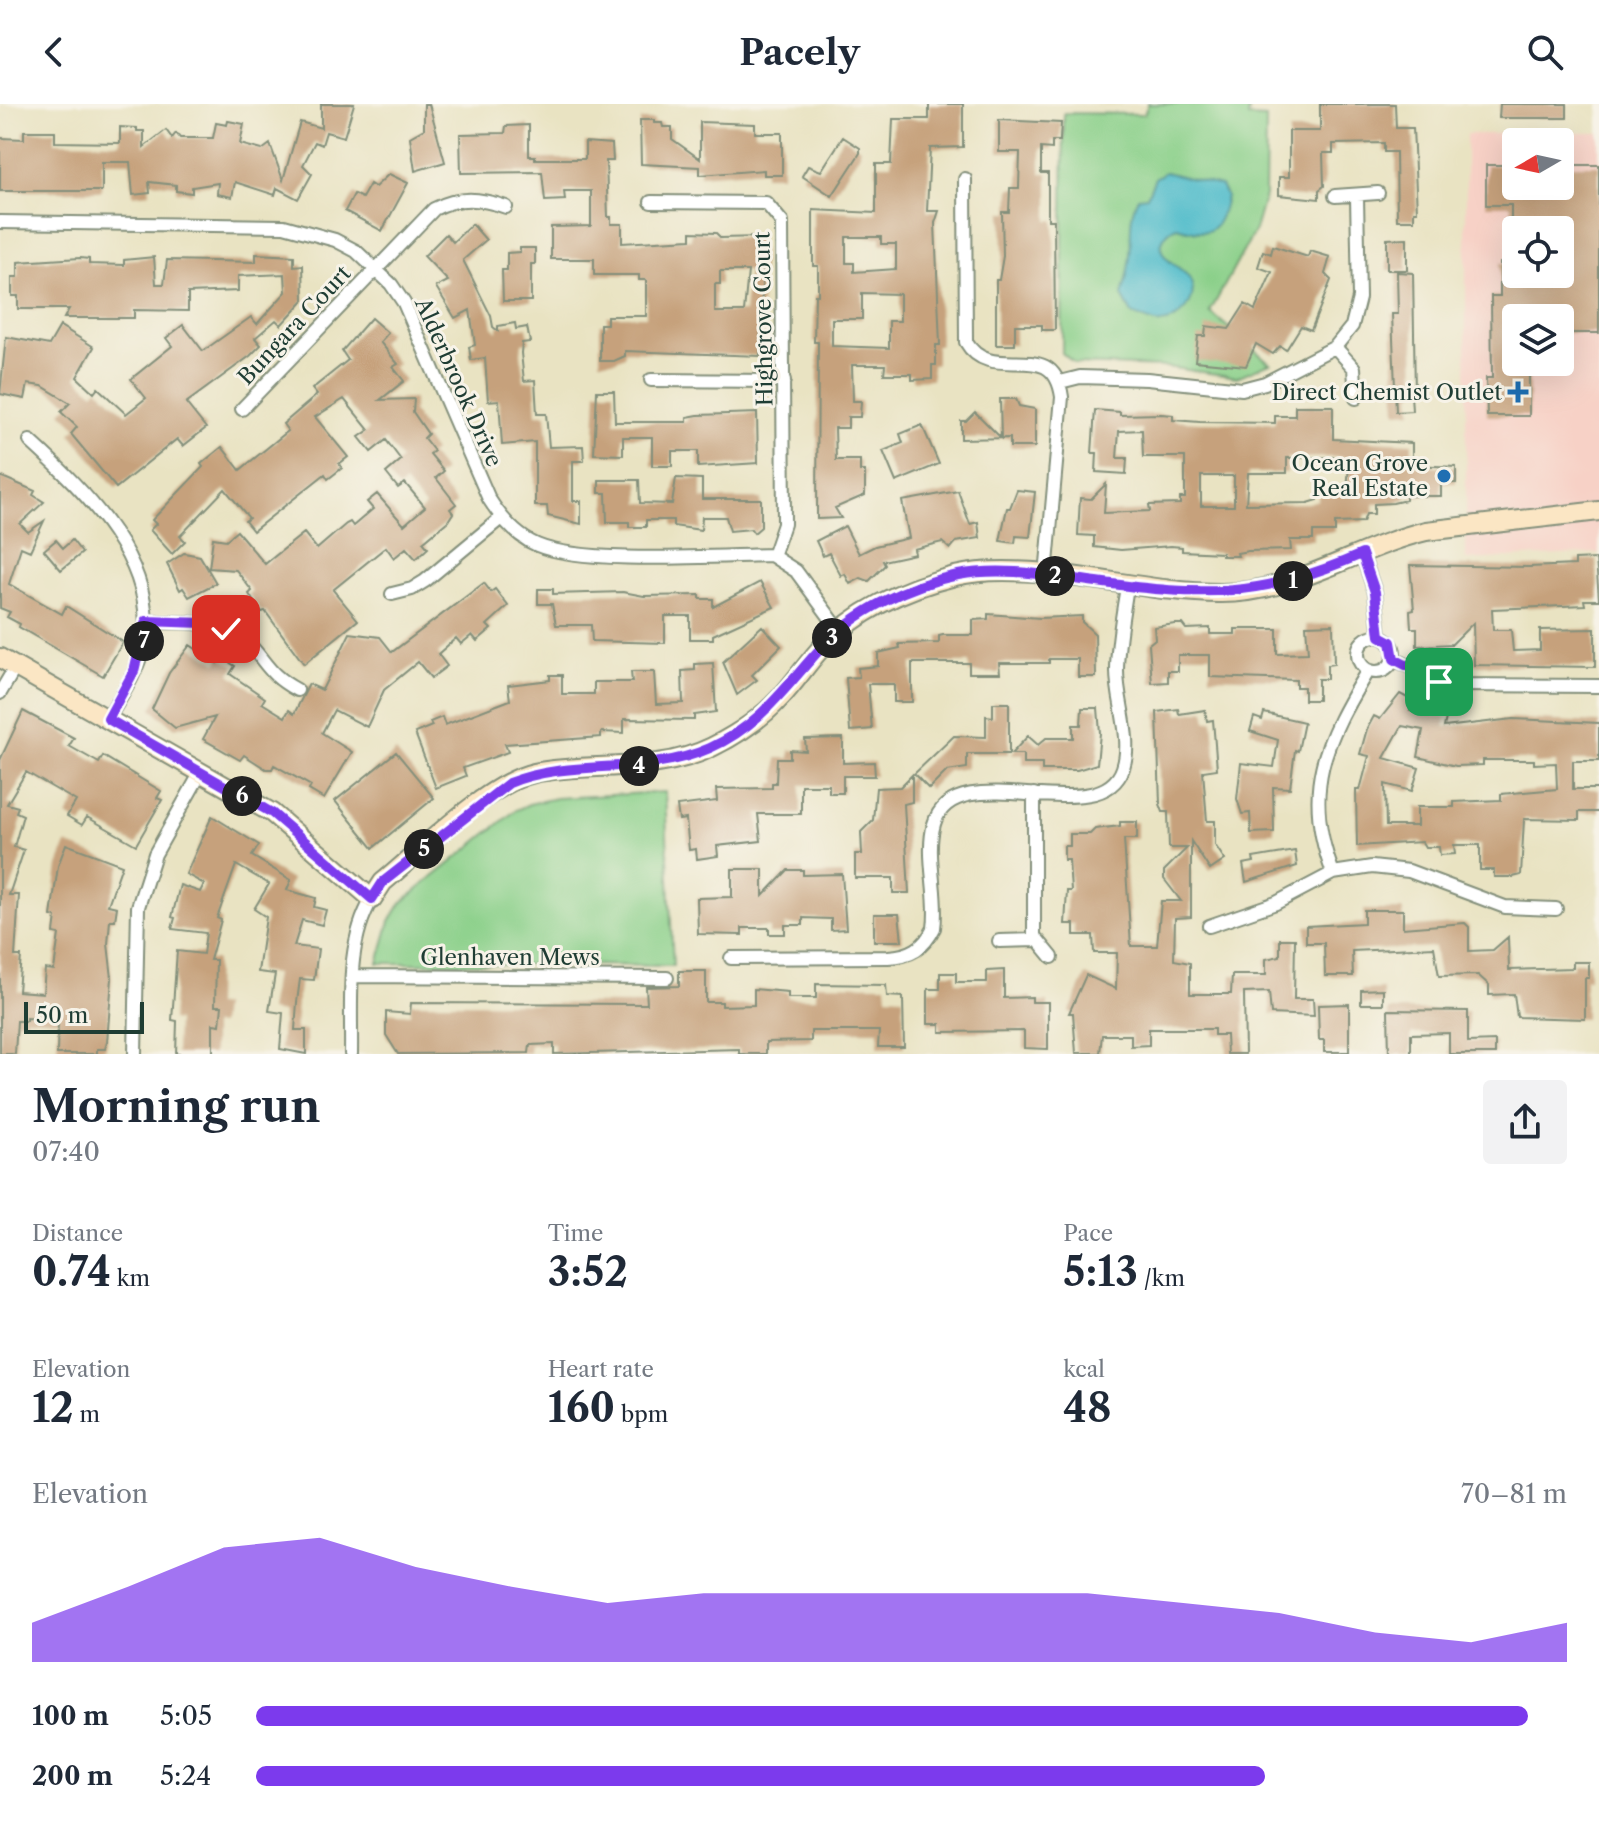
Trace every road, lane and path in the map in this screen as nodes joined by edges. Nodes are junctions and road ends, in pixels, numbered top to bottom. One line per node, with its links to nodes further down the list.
1 (965, 179): 12 (street)
2 (1378, 193): 4 (street)
3 (1335, 196): 4 (street)
4 (1357, 197): 9 (street)
5 (651, 202): 11 (street, Highgrove Court)
6 (506, 207): 8 (street, Bungara Court)
7 (0, 222): 8 (street, Alderbrook Drive)
8 (375, 267): 14 (street, Bungara Court); 17 (street, Alderbrook Drive)
9 (1335, 347): 12 (street); 13 (street)
10 (651, 380): 11 (street)
11 (784, 381): 19 (street, Highgrove Court)
12 (1060, 382): 20 (street)
13 (1356, 398)
14 (242, 409)
15 (30, 441): 23 (street)
16 (1599, 511): 18 (street)
17 (501, 518): 19 (street, Alderbrook Drive); 22 (street)
18 (1362, 554): 21 (street); 25 (street)
19 (773, 556): 24 (street)
20 (1046, 575): 21 (street); 24 (street)
21 (1127, 586): 34 (street)
22 (392, 594)
23 (146, 621): 30 (street); 32 (street)
24 (840, 631): 36 (street)
25 (1380, 636): 26 (street); 28 (street)
26 (1394, 659): 28 (street); 29 (street)
27 (8, 662): 31 (street); 32 (street)
28 (1368, 670): 35 (street)
29 (1599, 686)
30 (297, 690)
31 (0, 693)
32 (108, 719): 33 (street)
33 (201, 772): 36 (street); 45 (street)
34 (1034, 794): 39 (street); 42 (street)
35 (1333, 873): 37 (street); 38 (street)
36 (372, 899): 43 (street)
37 (1556, 909)
38 (1209, 926)
39 (1034, 939): 40 (street); 41 (street)
40 (999, 941)
41 (1052, 957)
42 (731, 958)
43 (352, 976): 44 (street, Glenhaven Mews); 46 (street)
44 (667, 978)
45 (135, 1054)
46 (351, 1054)

